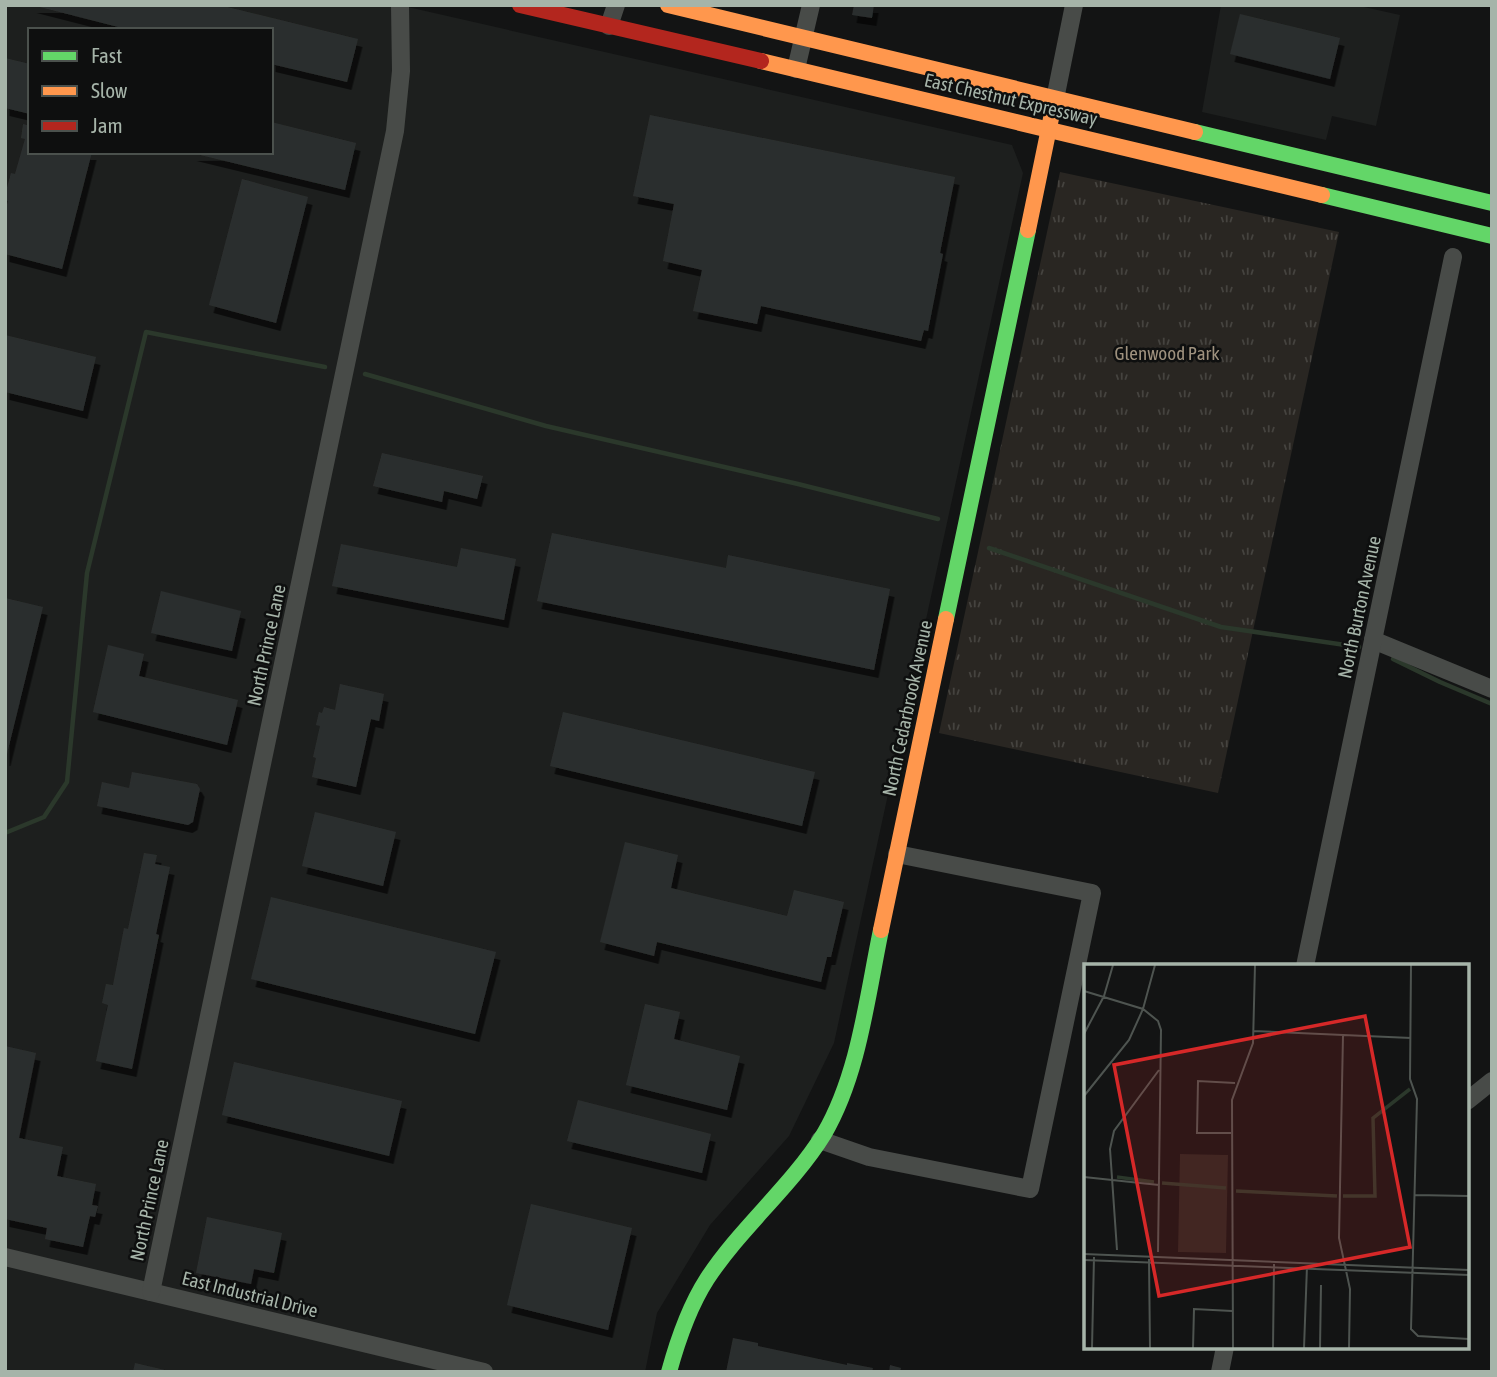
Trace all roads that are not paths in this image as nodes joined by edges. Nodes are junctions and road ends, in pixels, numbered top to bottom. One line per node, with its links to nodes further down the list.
1 (400, 5): 23 (street, North Prince Lane)
2 (520, 5): 7 (main road, East Chestnut Expressway)
3 (616, 5): 7 (street)
4 (668, 5): 8 (main road, East Chestnut Expressway)
5 (811, 5): 8 (street)
6 (1073, 5): 10 (street, North Cedarbrook Avenue)
7 (609, 26): 9 (main road, East Chestnut Expressway)
8 (804, 39): 9 (street); 10 (main road, East Chestnut Expressway)
9 (796, 69): 11 (main road, East Chestnut Expressway)
10 (1055, 99): 11 (main road, North Cedarbrook Avenue); 12 (main road, East Chestnut Expressway)
11 (1049, 129): 13 (main road, East Chestnut Expressway); 17 (main road, North Cedarbrook Avenue)
12 (1492, 203)
13 (1492, 236)
14 (1453, 257): 15 (street, North Burton Avenue)
15 (1373, 640): 16 (street); 18 (street, North Burton Avenue)
16 (1492, 689)
17 (897, 854): 21 (main road, North Cedarbrook Avenue); 21 (street)
18 (1305, 964)
19 (1492, 1081): 20 (street)
20 (1469, 1099)
21 (820, 1140): 26 (main road, North Cedarbrook Avenue)
22 (5, 1257): 23 (street, East Industrial Drive)
23 (151, 1292): 25 (street, East Industrial Drive)
24 (1225, 1349): 27 (street)
25 (484, 1372)
26 (669, 1372)
27 (1220, 1372)

